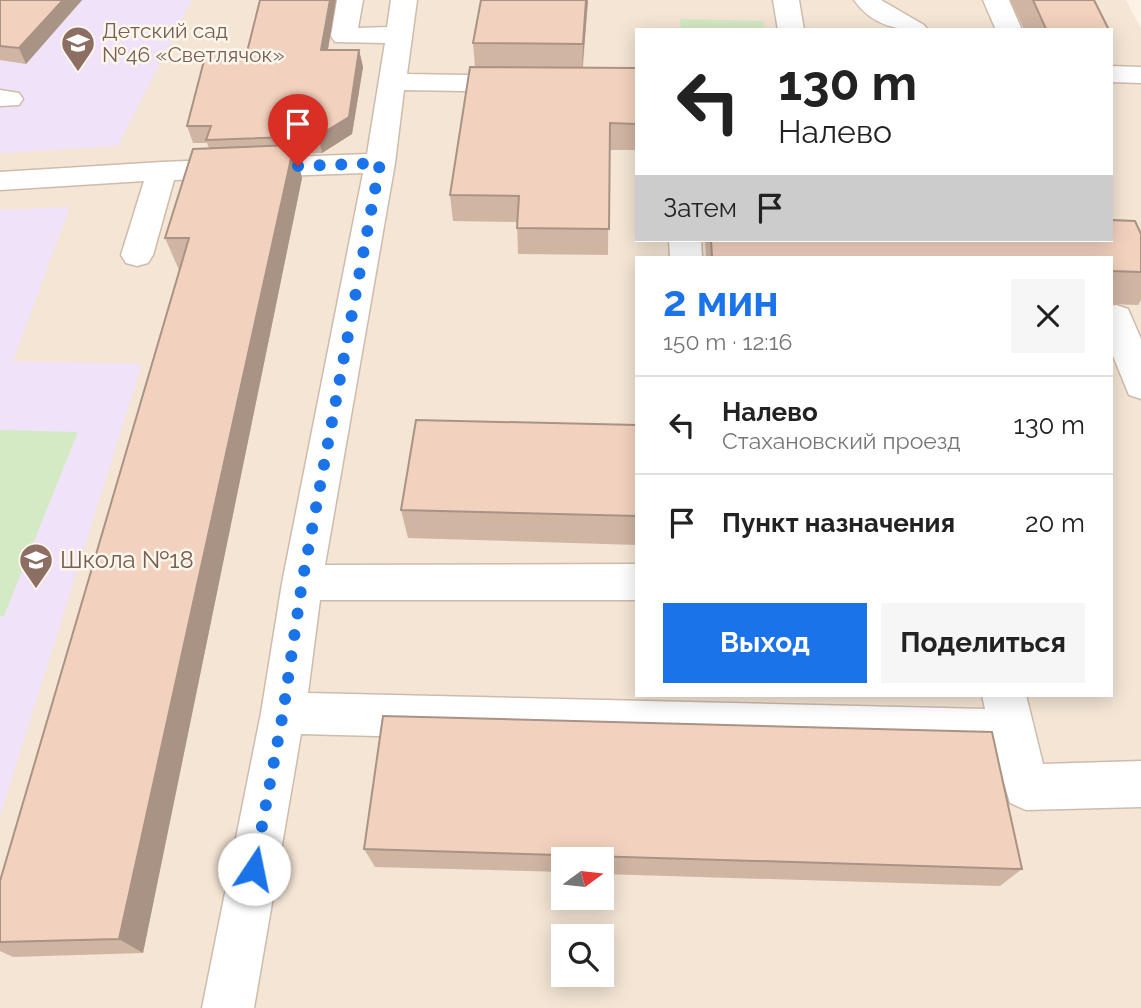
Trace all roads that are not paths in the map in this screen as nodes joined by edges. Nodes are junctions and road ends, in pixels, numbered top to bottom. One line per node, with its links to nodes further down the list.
1 (350, 0): 5 (street)
2 (786, 0): 6 (street)
3 (867, 0): 7 (street)
4 (996, 0): 8 (street)
5 (402, 18): 11 (street)
6 (791, 28)
7 (911, 28)
8 (1008, 28)
9 (1113, 74): 10 (street)
10 (1141, 75)
11 (393, 82): 12 (street); 13 (street)
12 (546, 84)
13 (380, 163): 14 (street); 20 (street)
14 (162, 171): 15 (street); 16 (street)
15 (0, 181)
16 (137, 255)
17 (1123, 317): 18 (street)
18 (1141, 386)
19 (635, 582): 20 (street)
20 (302, 583): 21 (street)
21 (283, 713): 22 (street); 24 (street)
22 (1008, 713): 23 (street)
23 (1141, 784)
24 (228, 1008)

